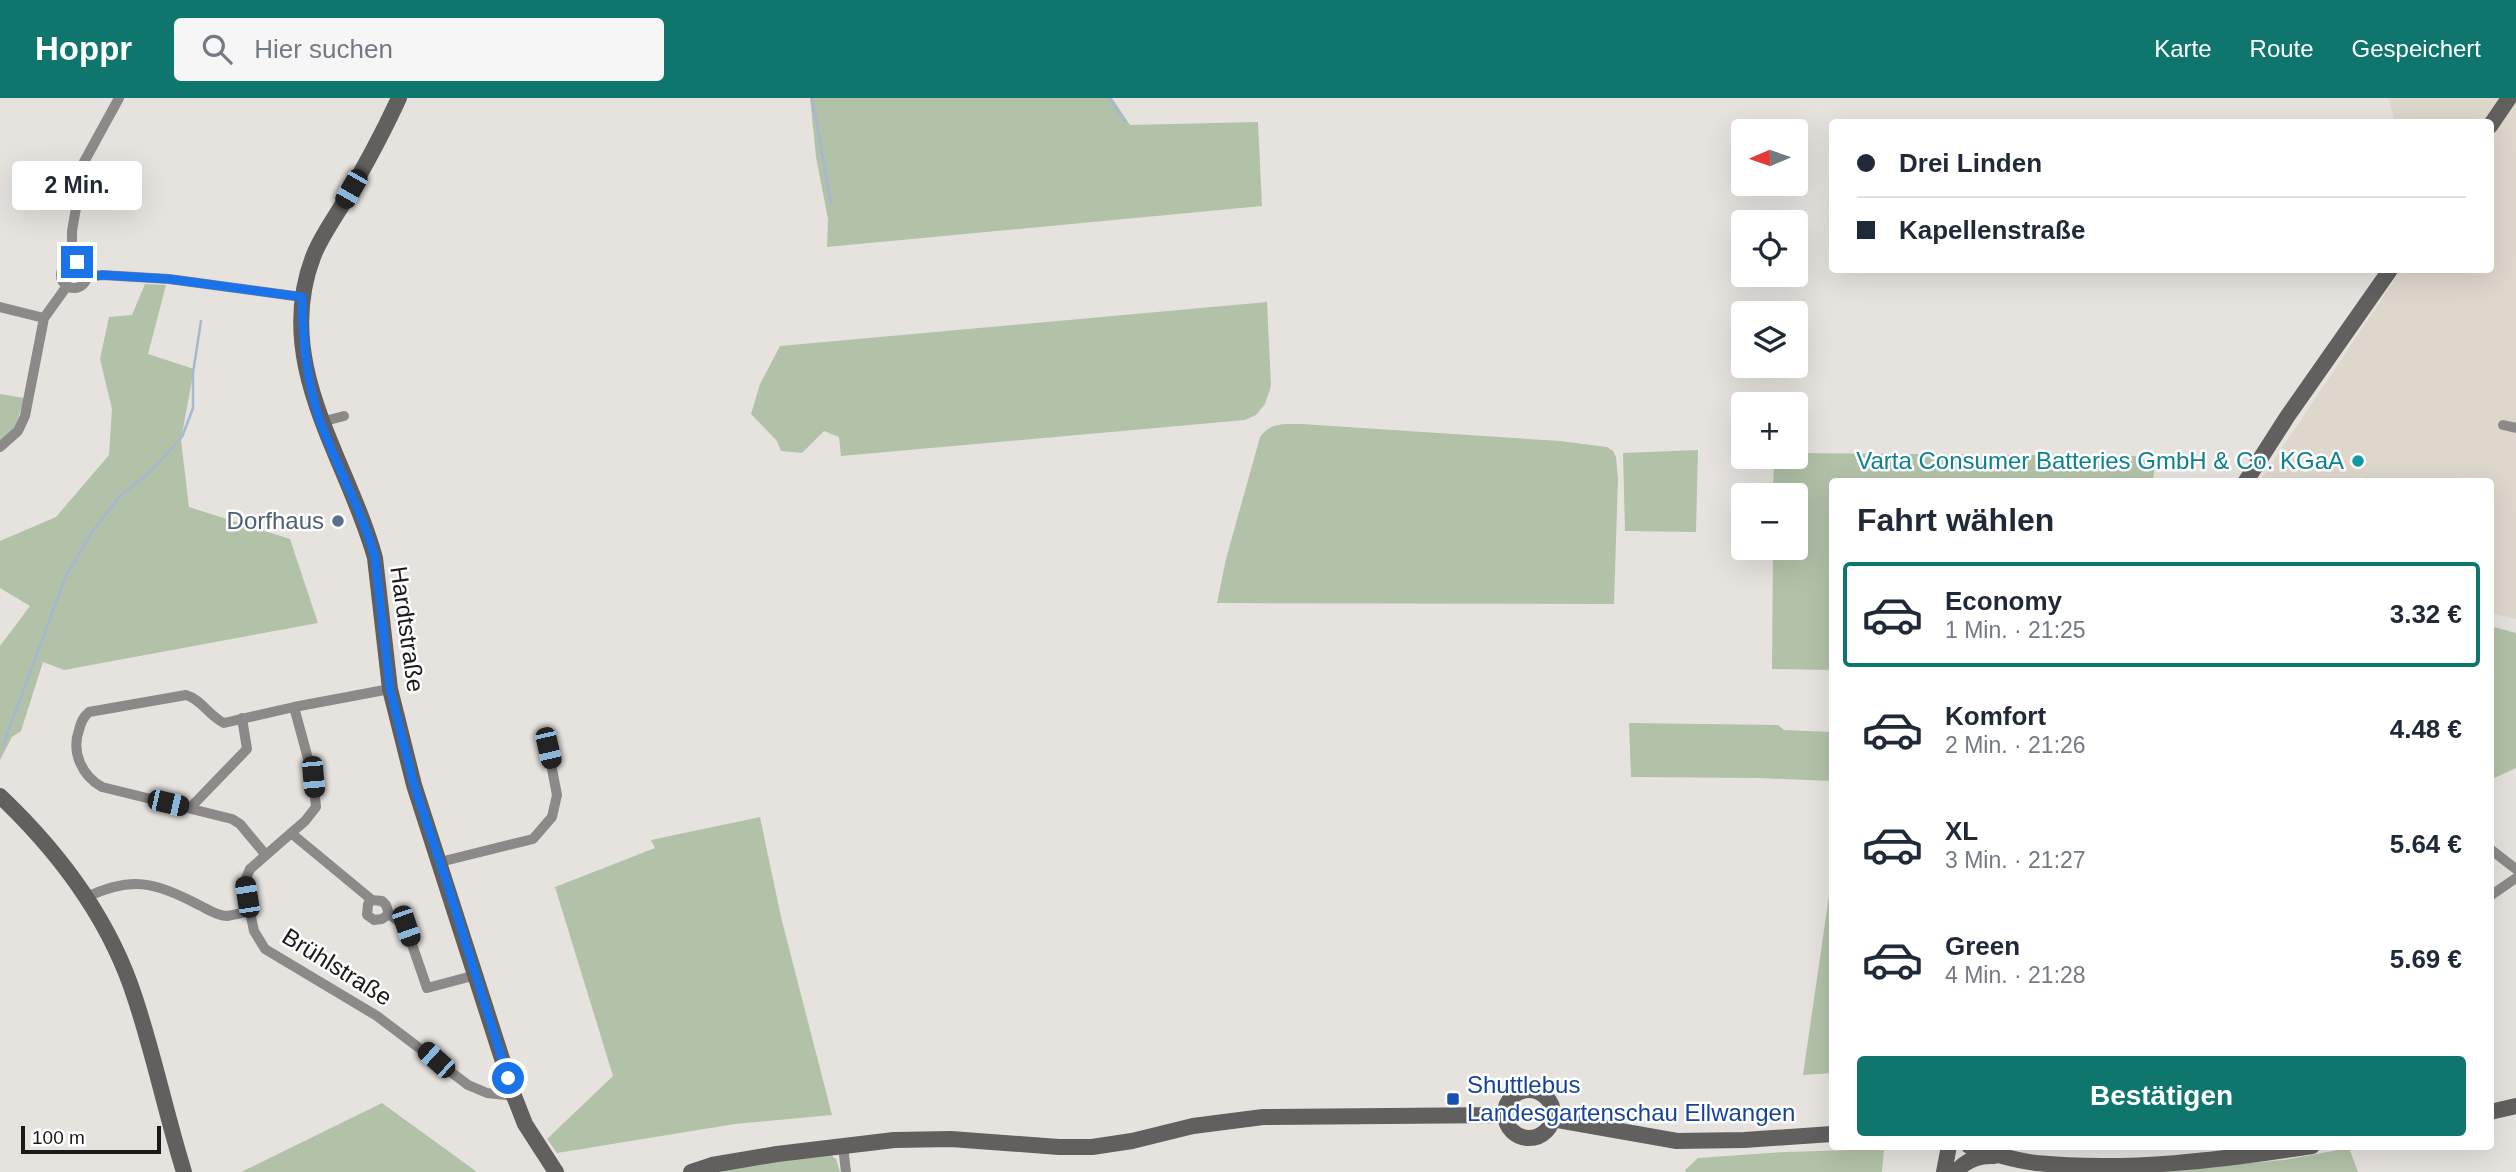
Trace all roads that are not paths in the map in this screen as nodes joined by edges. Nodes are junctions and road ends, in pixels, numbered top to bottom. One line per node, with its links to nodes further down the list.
1 (118, 98): 5 (street)
2 (399, 98): 9 (main road, Hardtstraße)
3 (2510, 98): 4 (main road)
4 (2494, 120)
5 (72, 261): 7 (street); 8 (street)
6 (2388, 273): 17 (main road)
7 (88, 277): 8 (street); 9 (street)
8 (66, 286): 11 (street)
9 (302, 297): 13 (main road, Hardtstraße)
10 (0, 307): 11 (street)
11 (44, 318): 16 (street)
12 (344, 416): 13 (street)
13 (321, 422): 18 (main road, Hardtstraße)
14 (2503, 425): 15 (street)
15 (2516, 428)
16 (0, 447)
17 (2248, 478)
18 (390, 689): 19 (street); 27 (main road, Hardtstraße)
19 (294, 707): 20 (street); 24 (street, Brühlstraße)
20 (242, 718): 23 (street); 23 (street)
21 (548, 748): 27 (street)
22 (0, 796): 31 (main road)
23 (190, 808): 26 (street)
24 (291, 834): 26 (street, Brühlstraße); 32 (street)
25 (2494, 852): 28 (street)
26 (265, 854): 33 (street, Brühlstraße)
27 (440, 862): 35 (main road, Hardtstraße)
28 (2516, 869)
29 (2516, 878): 30 (street)
30 (2494, 893)
31 (87, 897): 33 (street); 47 (main road)
32 (372, 900): 34 (street); 34 (street)
33 (249, 911): 36 (street, Brühlstraße)
34 (388, 914): 35 (street)
35 (476, 975): 36 (main road, Hardtstraße)
36 (514, 1096): 48 (main road, Hardtstraße)
37 (2516, 1106): 38 (main road)
38 (2494, 1111)
39 (1505, 1115): 40 (main road); 40 (main road); 42 (main road)
40 (1552, 1119): 41 (main road)
41 (1829, 1134)
42 (843, 1146): 49 (main road); 50 (street)
43 (1948, 1150): 51 (main road)
44 (1983, 1150): 46 (main road)
45 (2287, 1150): 46 (main road)
46 (2007, 1157): 52 (main road)
47 (184, 1172)
48 (556, 1172)
49 (691, 1172)
50 (846, 1172)
51 (1944, 1172)
52 (1956, 1172)

